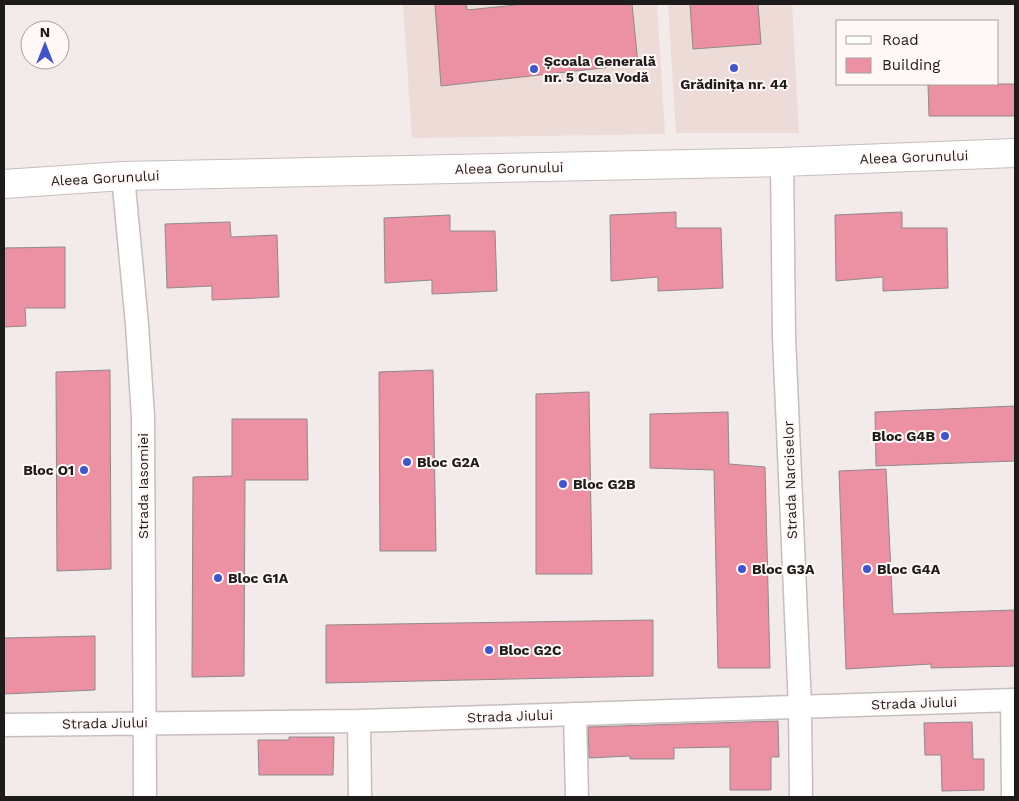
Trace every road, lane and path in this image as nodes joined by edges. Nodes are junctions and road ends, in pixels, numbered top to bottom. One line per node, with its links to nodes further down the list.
1 (1015, 153): 2 (street, Aleea Gorunului)
2 (782, 162): 3 (street, Aleea Gorunului); 6 (street, Strada Narciselor)
3 (123, 176): 4 (street, Aleea Gorunului); 9 (street, Strada Iasomiei)
4 (4, 184)
5 (1013, 700): 6 (street, Strada Jiului); 15 (street)
6 (800, 707): 7 (street, Strada Jiului); 14 (street, Strada Narciselor)
7 (575, 714): 8 (street, Strada Jiului); 13 (street)
8 (359, 721): 9 (street, Strada Jiului); 12 (street)
9 (143, 723): 10 (street, Strada Jiului); 11 (street, Strada Iasomiei)
10 (4, 725)
11 (144, 797)
12 (360, 797)
13 (577, 797)
14 (801, 797)
15 (1013, 797)

